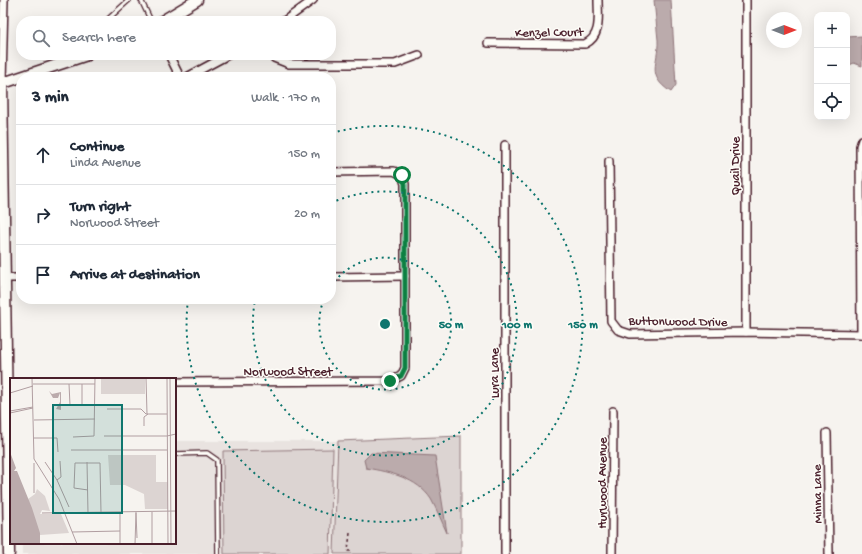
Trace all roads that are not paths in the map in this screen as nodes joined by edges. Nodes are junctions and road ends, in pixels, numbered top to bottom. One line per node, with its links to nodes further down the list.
1 (4, 0): 22 (street)
2 (129, 0): 8 (lane)
3 (141, 0): 9 (lane)
4 (197, 0): 10 (street)
5 (313, 0): 11 (street)
6 (598, 0): 12 (street, Kenzel Court)
7 (746, 0): 33 (street, Quail Drive)
8 (111, 16)
9 (149, 16)
10 (170, 16)
11 (291, 16)
12 (488, 43)
13 (419, 55): 17 (street)
14 (72, 60): 18 (street)
15 (172, 60): 19 (street)
16 (219, 60): 20 (street)
17 (279, 60)
18 (37, 72)
19 (178, 72)
20 (196, 72)
21 (16, 79): 22 (street)
22 (1, 84): 23 (street)
23 (1, 112): 31 (street)
24 (862, 140): 28 (street)
25 (505, 145): 45 (street, Lura Lane)
26 (609, 161): 33 (street, Buttonwood Drive)
27 (336, 172): 29 (street)
28 (861, 231): 34 (street)
29 (405, 276): 30 (street); 35 (street, Norwood Street)
30 (336, 277)
31 (5, 278): 32 (street); 36 (street)
32 (16, 278)
33 (746, 332): 34 (street, Buttonwood Drive)
34 (861, 334)
35 (176, 382)
36 (9, 383): 40 (street)
37 (613, 411): 46 (street, Hurwood Avenue)
38 (828, 433): 47 (street, Minna Lane)
39 (176, 454): 44 (lane)
40 (9, 455): 41 (street)
41 (10, 510): 42 (street)
42 (4, 534): 43 (street)
43 (9, 554)
44 (218, 554)
45 (505, 554)
46 (612, 554)
47 (829, 554)

